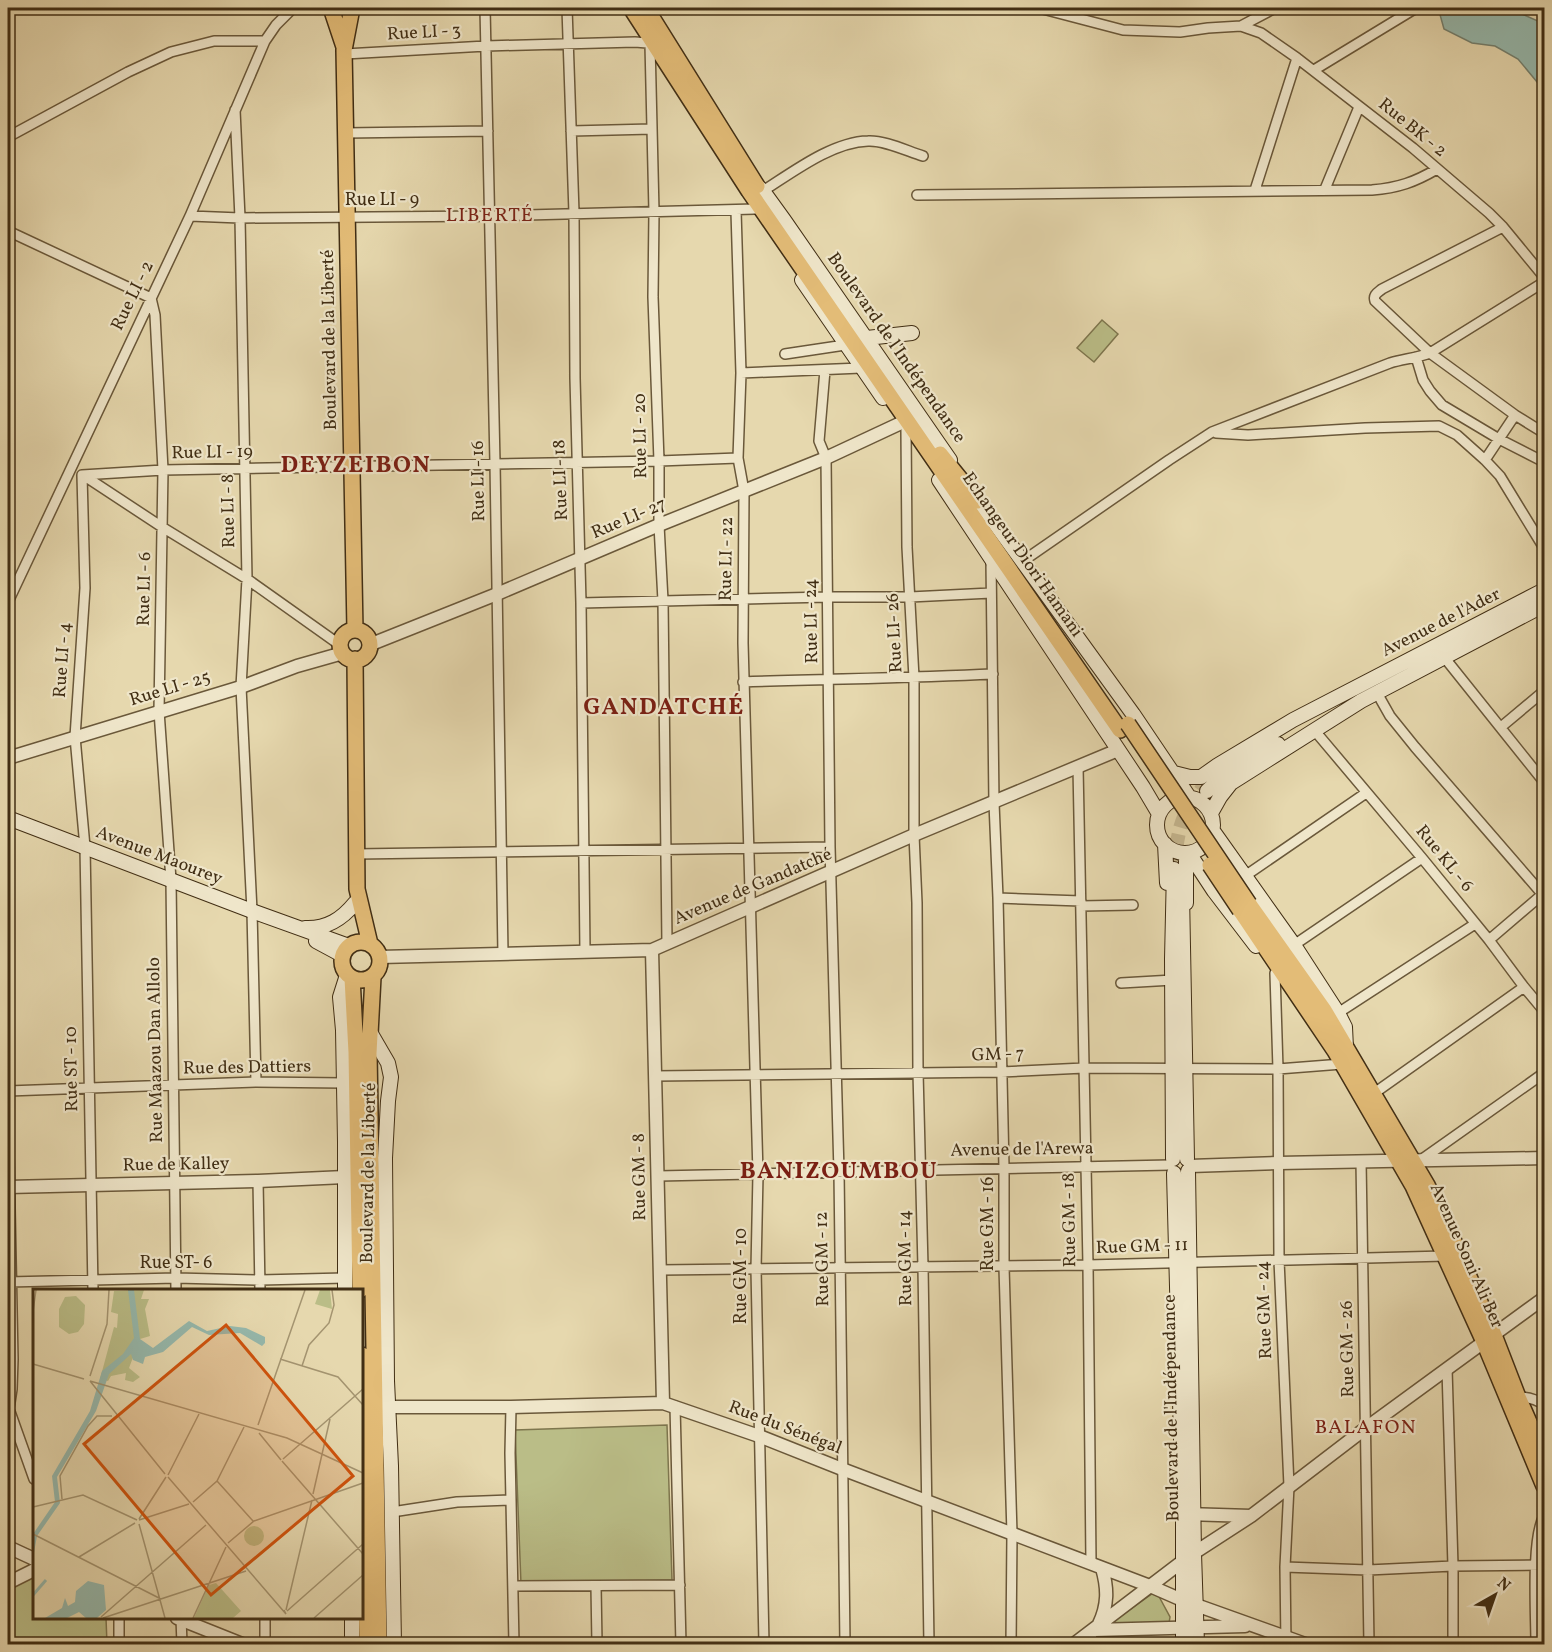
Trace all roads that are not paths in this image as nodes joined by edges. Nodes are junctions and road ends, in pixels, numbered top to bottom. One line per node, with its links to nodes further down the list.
1 (293, 8): 12 (street, Rue LI - 2)
2 (331, 8): 16 (main road, Boulevard de la Liberté)
3 (352, 8): 16 (main road, Boulevard de la Liberté)
4 (485, 8): 14 (street, Rue LI - 16)
5 (567, 8): 13 (street, Rue LI - 18)
6 (631, 8): 15 (main road, Boulevard de l'Indépendance)
7 (646, 8): 29 (main road, Boulevard de l'Indépendance)
8 (1039, 8): 11 (street)
9 (1275, 8): 11 (street)
10 (1416, 8): 18 (street)
11 (1241, 26): 17 (street, Rue BK - 2)
12 (265, 41): 20 (street, Rue LI - 2); 25 (street)
13 (568, 45): 14 (street, Rue LI - 3); 15 (street, Rue LI - 3); 23 (street, Rue LI - 18)
14 (486, 46): 16 (street, Rue LI - 3); 22 (street, Rue LI - 16)
15 (653, 46): 21 (street, Rue LI - 20); 29 (main road, Boulevard de l'Indépendance)
16 (344, 52): 24 (main road, Boulevard de la Liberté)
17 (1297, 58): 18 (street, Rue BK - 2); 30 (street)
18 (1314, 70): 19 (street, Rue BK - 2)
19 (1359, 107): 27 (street, Rue BK - 2); 28 (street)
20 (236, 110): 36 (street, Rue LI - 2); 39 (street, Rue LI - 8)
21 (652, 129): 23 (street); 34 (street, Rue LI - 20)
22 (488, 131): 24 (street); 37 (street, Rue LI - 16)
23 (571, 131): 35 (street, Rue LI - 18)
24 (346, 133): 38 (main road, Boulevard de la Liberté)
25 (8, 137)
26 (922, 156): 29 (street)
27 (1437, 169): 28 (street); 41 (street, Rue BK - 2)
28 (1324, 189): 30 (street)
29 (756, 190): 32 (main road, Boulevard de l'Indépendance); 40 (main road, Boulevard de l'Indépendance); 47 (main road, Boulevard de l'Indépendance)
30 (1255, 190): 31 (street)
31 (917, 195)
32 (755, 209): 33 (street, Rue LI - 9); 48 (main road, Boulevard de l'Indépendance)
33 (736, 211): 34 (street, Rue LI - 9); 54 (street, Rue LI - 22)
34 (654, 212): 35 (street, Rue LI - 9); 64 (street, Rue LI - 20)
35 (574, 213): 37 (street, Rue LI - 9); 65 (street, Rue LI - 18)
36 (190, 216): 39 (street, Rue LI - 9); 45 (street, Rue LI - 2)
37 (490, 216): 38 (street, Rue LI - 9); 67 (street, Rue LI - 16)
38 (348, 217): 39 (street, Rue LI - 9); 69 (main road, Boulevard de la Liberté)
39 (240, 218): 70 (street, Rue LI - 8)
40 (774, 221): 60 (main road, Echangeur Diori Hamani)
41 (1503, 227): 43 (street, Rue BK - 2); 49 (street)
42 (8, 231): 45 (street)
43 (1545, 277)
44 (1545, 282): 49 (street)
45 (151, 298): 68 (street, Rue LI - 2); 71 (street, Rue LI - 6)
46 (912, 333): 47 (main road)
47 (867, 338): 74 (main road, Boulevard de l'Indépendance)
48 (845, 345): 50 (street); 52 (main road, Boulevard de l'Indépendance)
49 (1430, 352): 51 (street); 55 (street)
50 (785, 354)
51 (1416, 357): 57 (street); 59 (street)
52 (861, 368): 53 (street); 56 (main road, Boulevard de l'Indépendance)
53 (825, 370): 54 (street); 62 (street, Rue LI - 24)
54 (741, 374): 61 (street, Rue LI - 22)
55 (1515, 415): 58 (street); 59 (street)
56 (904, 427): 62 (street, Rue LI- 27); 79 (main road, Boulevard de l'Indépendance); 88 (street, Rue LI- 26)
57 (1212, 432): 63 (street); 81 (street)
58 (1545, 433)
59 (1499, 439): 63 (street); 66 (street)
60 (931, 450): 74 (main road); 77 (main road, Echangeur Diori Hamani); 107 (main road, Echangeur Diori Hamani)
61 (738, 458): 64 (street, Rue LI - 19); 73 (street, Rue LI - 22)
62 (826, 458): 73 (street, Rue LI- 27); 87 (street, Rue LI - 24)
63 (1485, 460): 78 (street)
64 (659, 461): 65 (street, Rue LI - 19); 75 (street, Rue LI - 20)
65 (577, 462): 67 (street, Rue LI - 19); 80 (street, Rue LI - 18)
66 (1545, 462)
67 (495, 463): 69 (street, Rue LI - 19); 85 (street, Rue LI - 16)
68 (72, 465): 72 (street); 91 (street, Rue LI - 2)
69 (352, 466): 70 (street, Rue LI - 19); 94 (main road, Boulevard de la Liberté)
70 (244, 469): 71 (street, Rue LI - 19); 82 (street, Rue LI - 8)
71 (163, 470): 72 (street, Rue LI - 19); 76 (street, Rue LI - 6)
72 (82, 475): 76 (street); 110 (street, Rue LI - 4)
73 (744, 490): 75 (street, Rue LI- 27); 89 (street, Rue LI - 22)
74 (978, 501): 81 (main road, Boulevard de l'Indépendance)
75 (659, 525): 80 (street, Rue LI- 27); 90 (street, Rue LI - 20)
76 (162, 527): 82 (street); 106 (street, Rue LI - 6)
77 (985, 537): 86 (main road); 107 (main road, Echangeur Diori Hamani)
78 (1545, 548)
79 (991, 558): 84 (street, Rue GM - 16); 86 (main road, Boulevard de l'Indépendance)
80 (580, 560): 85 (street, Rue LI- 27); 92 (street, Rue LI - 18)
81 (1023, 561): 114 (main road, Boulevard de l'Indépendance)
82 (247, 579): 96 (street); 102 (street, Rue LI - 8)
83 (1545, 590): 116 (main road, Avenue de l'Ader)
84 (991, 593): 88 (street); 98 (street, Rue GM - 16)
85 (497, 594): 95 (street, Rue LI- 27); 131 (street, Rue LI - 16)
86 (1015, 594): 111 (main road, Boulevard de l'Indépendance)
87 (828, 597): 88 (street); 89 (street); 99 (street, Rue LI - 24)
88 (910, 597): 100 (street, Rue LI- 26)
89 (742, 599): 90 (street); 101 (street, Rue LI - 22)
90 (663, 601): 92 (street); 129 (street, Rue LI - 20)
91 (8, 602)
92 (581, 603): 130 (street, Rue LI - 18)
93 (1545, 605): 97 (main road, Avenue de l'Ader)
94 (355, 630): 95 (main road); 96 (main road)
95 (369, 645): 96 (main road)
96 (346, 652): 102 (street, Rue LI - 25); 133 (main road, Boulevard de la Liberté)
97 (1444, 657): 104 (main road, Avenue de l'Ader); 108 (street)
98 (993, 674): 100 (street); 119 (street, Rue GM - 16)
99 (829, 678): 100 (street); 101 (street); 127 (street, Rue LI - 24)
100 (914, 678): 124 (street, Rue LI- 26)
101 (743, 682): 128 (street, Rue LI - 22)
102 (241, 687): 106 (street, Rue LI - 25); 148 (street, Rue LI - 8)
103 (1545, 691): 108 (street)
104 (1377, 693): 105 (main road, Avenue de l'Ader); 140 (street)
105 (1361, 701): 109 (main road, Avenue de l'Ader); 116 (main road, Avenue de l'Ader)
106 (159, 711): 110 (street, Rue LI - 25); 138 (street, Rue LI - 6)
107 (1124, 727): 146 (main road, Echangeur Diori Hamani, bridge)
108 (1501, 728): 115 (street)
109 (1315, 731): 117 (street, Rue KL - 6); 120 (main road, Avenue de l'Ader)
110 (75, 737): 112 (street, Rue LI - 25); 126 (street, Rue LI - 4)
111 (1118, 750): 113 (street, Avenue de Gandatché); 121 (main road, Boulevard de l'Indépendance)
112 (8, 758)
113 (1078, 767): 119 (street, Avenue de Gandatché); 144 (street, Rue GM - 18)
114 (1174, 773): 116 (main road); 118 (main road, Boulevard de l'Indépendance)
115 (1545, 782)
116 (1204, 785): 118 (main road, Avenue de l'Ader)
117 (1366, 793): 134 (street, Rue KL - 6); 137 (street)
118 (1189, 797): 120 (main road); 121 (main road)
119 (994, 803): 124 (street, Avenue de Gandatché); 143 (street, Rue GM - 16)
120 (1211, 813): 123 (main road)
121 (1159, 814): 125 (main road)
122 (8, 818): 126 (main road, Avenue Maourey)
123 (1213, 831): 132 (main road); 137 (main road, Avenue Soni Ali Ber)
124 (914, 836): 136 (street, Avenue de Gandatché); 173 (street, Rue GM - 14)
125 (1165, 844): 132 (main road); 160 (main road, Boulevard de l'Indépendance)
126 (85, 847): 138 (main road, Avenue Maourey); 182 (street, Rue ST - 10)
127 (830, 847): 128 (street); 136 (street, Rue LI - 24)
128 (749, 848): 129 (street); 147 (street, Rue LI - 22)
129 (667, 849): 130 (street); 152 (street, Rue LI - 20)
130 (584, 850): 131 (street); 156 (street, Rue LI - 18)
131 (501, 852): 133 (street); 157 (street, Rue LI - 16)
132 (1187, 853): 139 (main road, Avenue Soni Ali Ber); 141 (main road, Boulevard de l'Indépendance)
133 (356, 854): 142 (main road, Boulevard de la Liberté)
134 (1422, 858): 149 (street, Rue KL - 6); 154 (street)
135 (1178, 870): 160 (main road, Boulevard de l'Indépendance)
136 (832, 873): 147 (street, Avenue de Gandatché); 175 (street, Rue GM - 12)
137 (1245, 876): 154 (main road, Avenue Soni Ali Ber)
138 (171, 880): 148 (main road, Avenue Maourey); 181 (street, Rue Maazou Dan Allolo)
139 (1214, 891): 141 (main road); 161 (main road, Avenue Soni Ali Ber)
140 (1544, 894): 151 (street)
141 (1186, 895): 160 (main road, Boulevard de l'Indépendance)
142 (356, 896): 150 (main road); 153 (main road, Boulevard de la Liberté); 159 (main road, Boulevard de la Liberté)
143 (998, 898): 144 (street); 174 (street, Rue GM - 16)
144 (1081, 904): 145 (street); 170 (street, Rue GM - 18)
145 (1133, 905)
146 (1245, 907): 169 (main road, Avenue Soni Ali Ber)
147 (750, 908): 152 (street, Avenue de Gandatché); 177 (street, Rue GM - 10)
148 (252, 911): 150 (main road, Avenue Maourey); 179 (street, Rue LI - 8)
149 (1475, 924): 151 (street, Rue KL - 6); 167 (street)
150 (297, 927): 159 (main road, Avenue Maourey)
151 (1488, 940): 165 (street, Rue KL - 6)
152 (667, 943): 155 (street, Avenue de Gandatché)
153 (370, 944): 158 (main road); 159 (main road)
154 (1294, 945): 167 (main road, Avenue Soni Ali Ber)
155 (652, 950): 156 (street, Avenue de Gandatché); 178 (street, Rue GM - 8)
156 (585, 951): 157 (street, Avenue de Gandatché)
157 (503, 954): 158 (street, Avenue de Gandatché)
158 (380, 957): 162 (main road)
159 (347, 960): 162 (main road); 180 (main road, Boulevard de la Liberté); 219 (main road, Boulevard de la Liberté)
160 (1178, 962): 163 (main road, Boulevard de l'Indépendance); 172 (main road, Boulevard de l'Indépendance)
161 (1275, 973): 169 (main road, Avenue Soni Ali Ber); 171 (street, Rue GM - 24)
162 (373, 977): 168 (main road, Boulevard de la Liberté)
163 (1173, 980): 164 (street); 172 (main road, Boulevard de l'Indépendance)
164 (1121, 983)
165 (1524, 987): 166 (street, Rue KL - 6); 184 (street)
166 (1545, 1011)
167 (1338, 1013): 169 (main road, Avenue Soni Ali Ber)
168 (370, 1032): 226 (main road, Boulevard de la Liberté); 276 (main road, Boulevard de la Liberté)
169 (1341, 1055): 171 (street, GM - 7); 184 (main road, Avenue Soni Ali Ber); 188 (main road, Avenue Soni Ali Ber)
170 (1084, 1068): 172 (street, GM - 7); 174 (street, GM - 7); 191 (street, Rue GM - 18)
171 (1278, 1068): 172 (street, GM - 7); 189 (street, Rue GM - 24)
172 (1179, 1069): 190 (main road, Boulevard de l'Indépendance)
173 (918, 1072): 174 (street, GM - 7); 175 (street, GM - 7); 193 (street, Rue GM - 14)
174 (1001, 1072): 192 (street, Rue GM - 16)
175 (836, 1073): 177 (street, GM - 7); 194 (street, Rue GM - 12)
176 (1545, 1073): 188 (street)
177 (754, 1075): 178 (street, GM - 7); 195 (street, Rue GM - 10)
178 (655, 1076): 196 (street, Rue GM - 8)
179 (256, 1082): 180 (street, Rue des Dattiers); 181 (street, Rue des Dattiers)
180 (344, 1083): 197 (main road, Boulevard de la Liberté)
181 (172, 1086): 182 (street, Rue des Dattiers); 199 (street, Rue Maazou Dan Allolo)
182 (89, 1088): 183 (street, Rue des Dattiers); 200 (street, Rue ST - 10)
183 (8, 1091)
184 (1373, 1094): 188 (main road, Avenue Soni Ali Ber)
185 (8, 1107): 201 (street)
186 (1545, 1158): 188 (street, Avenue de l'Arewa)
187 (1361, 1161): 188 (street, Avenue de l'Arewa); 189 (street, Avenue de l'Arewa); 203 (street, Rue GM - 26)
188 (1411, 1161): 202 (main road, Avenue Soni Ali Ber); 221 (main road, Avenue Soni Ali Ber)
189 (1279, 1163): 190 (street, Avenue de l'Arewa); 204 (street, Rue GM - 24)
190 (1180, 1166): 191 (street, Avenue de l'Arewa); 205 (main road, Boulevard de l'Indépendance)
191 (1086, 1167): 192 (street, Avenue de l'Arewa); 206 (street, Rue GM - 18)
192 (1004, 1168): 193 (street, Avenue de l'Arewa); 208 (street, Rue GM - 16)
193 (921, 1170): 194 (street, Avenue de l'Arewa); 207 (street, Rue GM - 14)
194 (839, 1172): 195 (street, Avenue de l'Arewa); 209 (street, Rue GM - 12)
195 (758, 1174): 196 (street, Avenue de l'Arewa); 210 (street, Rue GM - 10)
196 (658, 1176): 211 (street, Rue GM - 8)
197 (345, 1178): 198 (street, Rue de Kalley); 215 (main road, Boulevard de la Liberté)
198 (258, 1181): 199 (street, Rue de Kalley); 213 (street)
199 (174, 1183): 200 (street, Rue de Kalley); 212 (street, Rue Maazou Dan Allolo)
200 (92, 1185): 201 (street, Rue de Kalley); 216 (street, Rue ST - 10)
201 (8, 1187): 214 (street)
202 (1445, 1256): 203 (street, Rue GM - 11); 221 (main road, Avenue Soni Ali Ber)
203 (1362, 1258): 204 (street, Rue GM - 11); 230 (street, Rue GM - 26)
204 (1280, 1260): 205 (street, Rue GM - 11); 235 (street, Rue GM - 24)
205 (1182, 1262): 206 (street, Rue GM - 11); 240 (main road, Boulevard de l'Indépendance)
206 (1088, 1266): 208 (street, Rue GM - 11); 248 (street, Rue GM - 18)
207 (923, 1267): 208 (street, Rue GM - 11); 209 (street, Rue GM - 11); 238 (street, Rue GM - 14)
208 (1004, 1267): 243 (street, Rue GM - 16)
209 (839, 1268): 210 (street, Rue GM - 11); 233 (street, Rue GM - 12)
210 (756, 1269): 211 (street, Rue GM - 11); 231 (street, Rue GM - 10)
211 (660, 1270): 224 (street, Rue GM - 8)
212 (176, 1278): 213 (street, Rue ST- 6); 216 (street, Rue ST- 6); 217 (street, Rue Maazou Dan Allolo)
213 (260, 1280): 215 (street, Rue ST- 6); 218 (street)
214 (10, 1282): 216 (street, Rue ST- 6); 228 (street)
215 (345, 1284)
216 (93, 1285)
217 (176, 1289)
218 (260, 1289)
219 (360, 1289)
220 (1545, 1298): 221 (street)
221 (1489, 1338): 222 (street); 223 (main road, Avenue Soni Ali Ber); 236 (main road, Avenue Soni Ali Ber)
222 (1447, 1369): 230 (street); 249 (street)
223 (1518, 1397): 225 (street); 232 (main road, Avenue Soni Ali Ber)
224 (669, 1404): 227 (street, Rue du Sénégal); 231 (street, Rue du Sénégal); 254 (street, Rue GM - 8)
225 (1545, 1405)
226 (388, 1407): 227 (street, Rue du Sénégal); 239 (main road, Boulevard de la Liberté)
227 (511, 1407): 237 (street)
228 (8, 1408): 234 (street)
229 (363, 1413): 275 (main road)
230 (1366, 1428): 235 (street); 252 (street, Rue GM - 26)
231 (759, 1436): 233 (street, Rue du Sénégal); 281 (street, Rue GM - 10)
232 (1545, 1456)
233 (842, 1470): 238 (street, Rue du Sénégal); 282 (street, Rue GM - 12)
234 (33, 1476)
235 (1289, 1486): 241 (street); 250 (street, Rue GM - 24)
236 (1545, 1486)
237 (511, 1500): 239 (street); 255 (street)
238 (926, 1501): 243 (street, Rue du Sénégal); 283 (street, Rue GM - 14)
239 (392, 1512): 277 (main road, Boulevard de la Liberté)
240 (1188, 1514): 241 (street); 245 (main road, Boulevard de l'Indépendance)
241 (1251, 1516): 245 (street)
242 (1545, 1516): 247 (street)
243 (1012, 1534): 248 (street, Rue du Sénégal); 284 (street, Rue GM - 16)
244 (8, 1547): 246 (street)
245 (1188, 1557): 257 (street); 258 (main road, Boulevard de l'Indépendance); 259 (main road, Boulevard de l'Indépendance)
246 (33, 1559)
247 (1540, 1565): 249 (street); 291 (street)
248 (1097, 1566): 257 (street, Rue du Sénégal); 268 (street)
249 (1453, 1566): 252 (street); 290 (street)
250 (1285, 1567): 252 (street); 269 (street, Rue GM - 24)
251 (33, 1570): 253 (street)
252 (1368, 1570): 289 (street, Rue GM - 26)
253 (8, 1582)
254 (680, 1585): 256 (street); 280 (street, Rue GM - 8)
255 (513, 1586): 256 (street); 278 (street)
256 (596, 1586): 279 (street)
257 (1150, 1586): 258 (street, Rue du Sénégal); 268 (street)
258 (1182, 1600): 259 (street, Rue du Sénégal); 267 (main road, Boulevard de l'Indépendance)
259 (1196, 1605): 265 (street, Rue du Sénégal); 266 (main road, Boulevard de l'Indépendance)
260 (119, 1619): 270 (street)
261 (180, 1619): 271 (street)
262 (182, 1619): 272 (street)
263 (265, 1619): 273 (street)
264 (352, 1619): 274 (main road)
265 (1254, 1626): 266 (street); 269 (street, Rue du Sénégal)
266 (1197, 1627): 267 (street); 287 (main road, Boulevard de l'Indépendance)
267 (1182, 1628): 268 (street); 286 (main road, Boulevard de l'Indépendance)
268 (1094, 1633): 285 (street)
269 (1286, 1641): 288 (street, Rue du Sénégal)
270 (118, 1644)
271 (182, 1644)
272 (242, 1644)
273 (265, 1644)
274 (352, 1644)
275 (367, 1644)
276 (379, 1644)
277 (394, 1644)
278 (514, 1644)
279 (597, 1644)
280 (681, 1644)
281 (764, 1644)
282 (845, 1644)
283 (928, 1644)
284 (1011, 1644)
285 (1074, 1644)
286 (1183, 1644)
287 (1197, 1644)
288 (1305, 1644)
289 (1369, 1644)
290 (1454, 1644)
291 (1536, 1644)

